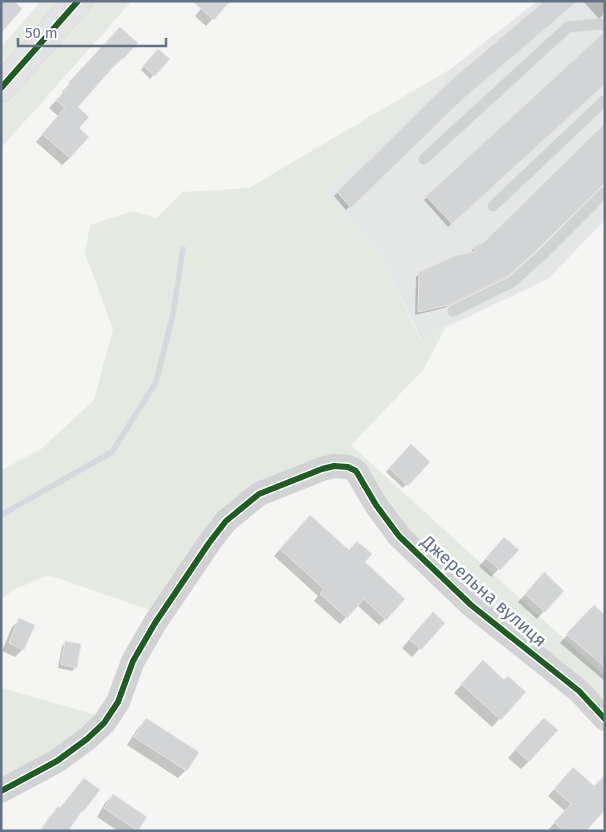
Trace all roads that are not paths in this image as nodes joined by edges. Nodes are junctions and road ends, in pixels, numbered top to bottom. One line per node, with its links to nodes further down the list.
1 (78, 1): 3 (street)
2 (605, 26): 5 (lane)
3 (3, 81)
4 (605, 100): 7 (lane)
5 (424, 158)
6 (605, 192): 8 (lane)
7 (493, 206)
8 (453, 311)
9 (605, 719): 10 (street, Джерельна вулиця)
10 (1, 791)

